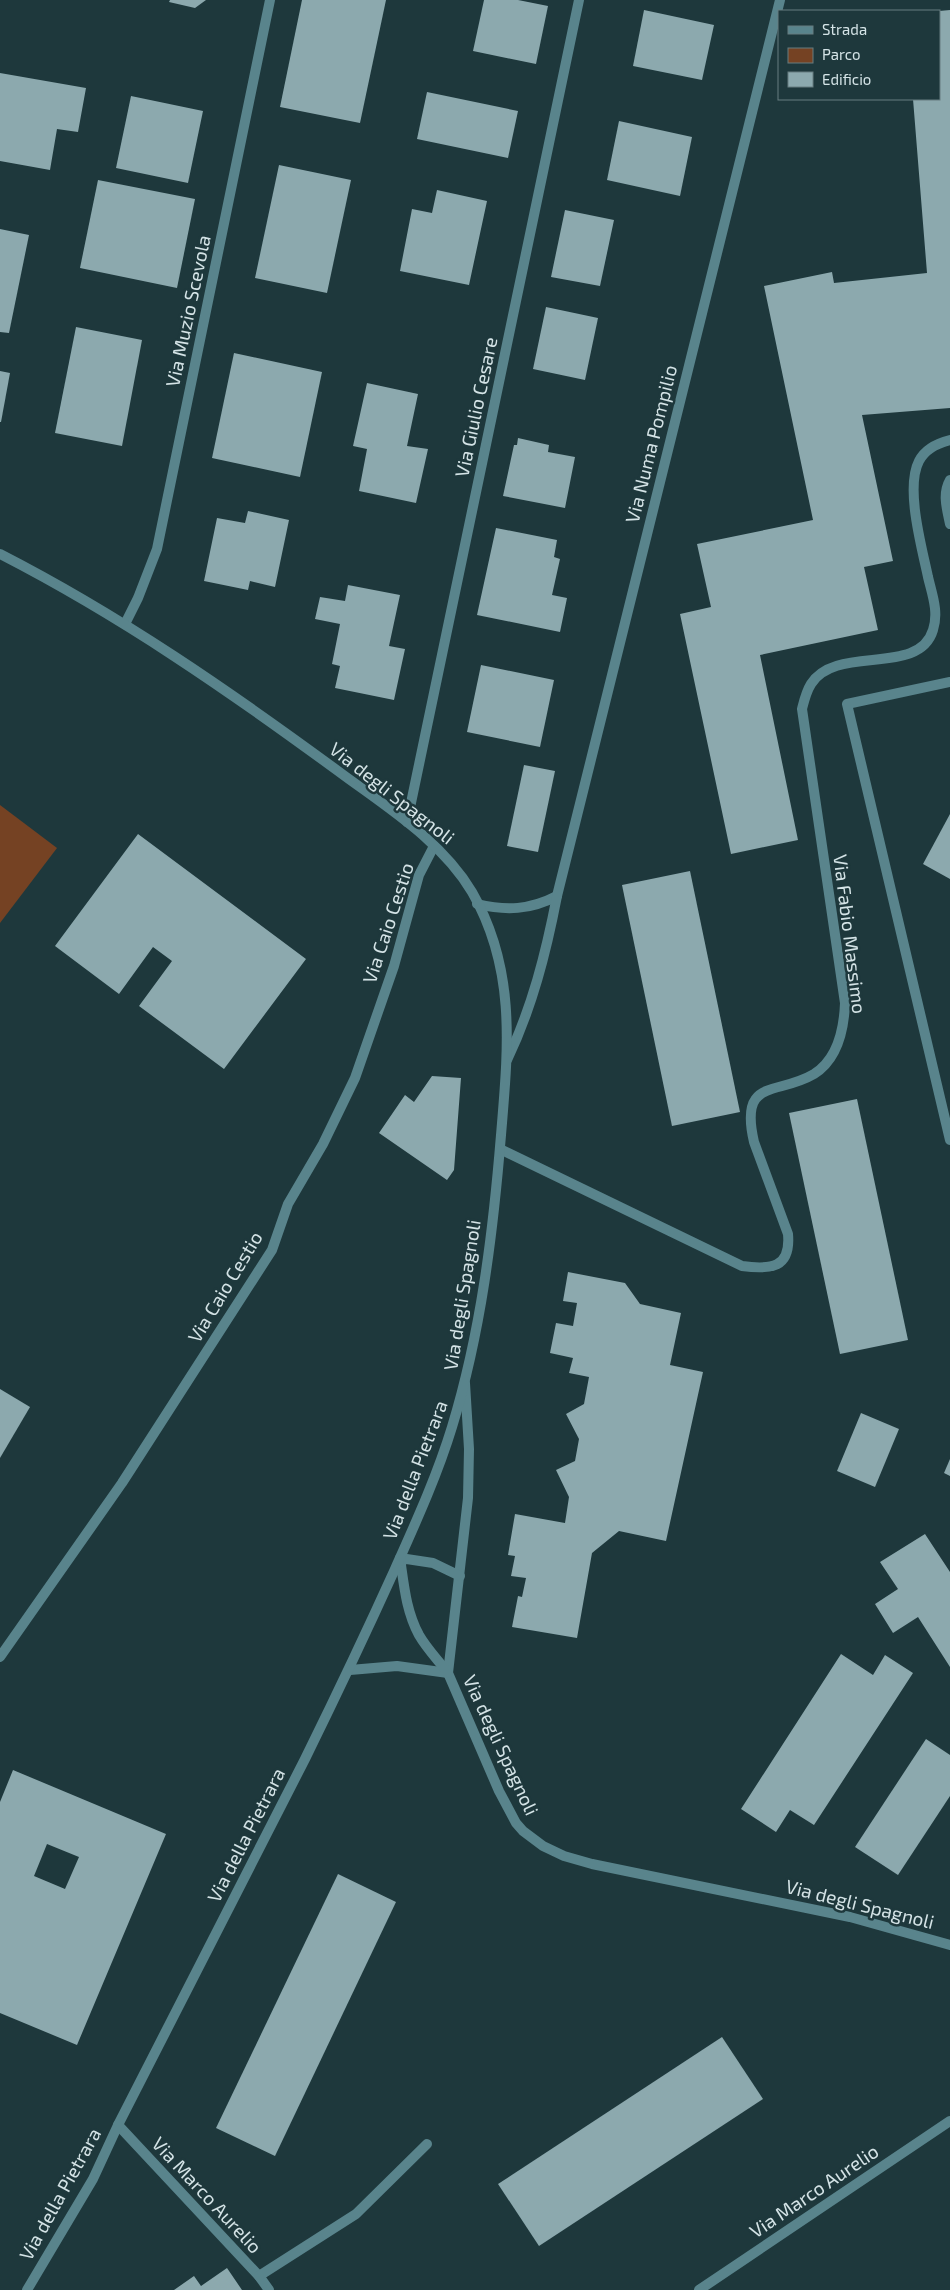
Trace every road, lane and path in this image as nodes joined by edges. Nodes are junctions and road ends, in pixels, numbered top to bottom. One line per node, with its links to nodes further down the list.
1 (270, 0): 8 (street, Via Muzio Scevola)
2 (579, 0): 10 (street, Via Giulio Cesare)
3 (780, 0): 12 (street, Via Numa Pompilio)
4 (950, 440): 16 (street, Via Fabio Massimo)
5 (950, 480): 6 (street)
6 (950, 524)
7 (0, 554): 8 (street, Via degli Spagnoli)
8 (125, 624): 10 (street, Via degli Spagnoli)
9 (950, 682): 15 (street)
10 (407, 822): 11 (street, Via degli Spagnoli)
11 (434, 846): 13 (street, Via degli Spagnoli); 20 (street, Via Caio Cestio)
12 (557, 896): 13 (street); 14 (street, Via Numa Pompilio)
13 (477, 904): 14 (street, Via degli Spagnoli)
14 (507, 1060): 16 (street, Via degli Spagnoli)
15 (950, 1140)
16 (500, 1149): 17 (street, Via degli Spagnoli)
17 (465, 1382): 18 (street, Via della Pietrara); 19 (street, Via degli Spagnoli)
18 (400, 1558): 19 (street); 21 (street, Via della Pietrara); 22 (street)
19 (460, 1576): 22 (street, Via degli Spagnoli)
20 (0, 1657)
21 (350, 1670): 22 (street); 25 (street, Via della Pietrara)
22 (448, 1672): 23 (street, Via degli Spagnoli)
23 (950, 1945)
24 (950, 2121): 30 (street, Via Marco Aurelio)
25 (118, 2125): 27 (street, Via Marco Aurelio); 28 (street, Via della Pietrara)
26 (427, 2144): 27 (street)
27 (259, 2276): 29 (street, Via Marco Aurelio)
28 (27, 2290)
29 (269, 2290)
30 (698, 2290)

